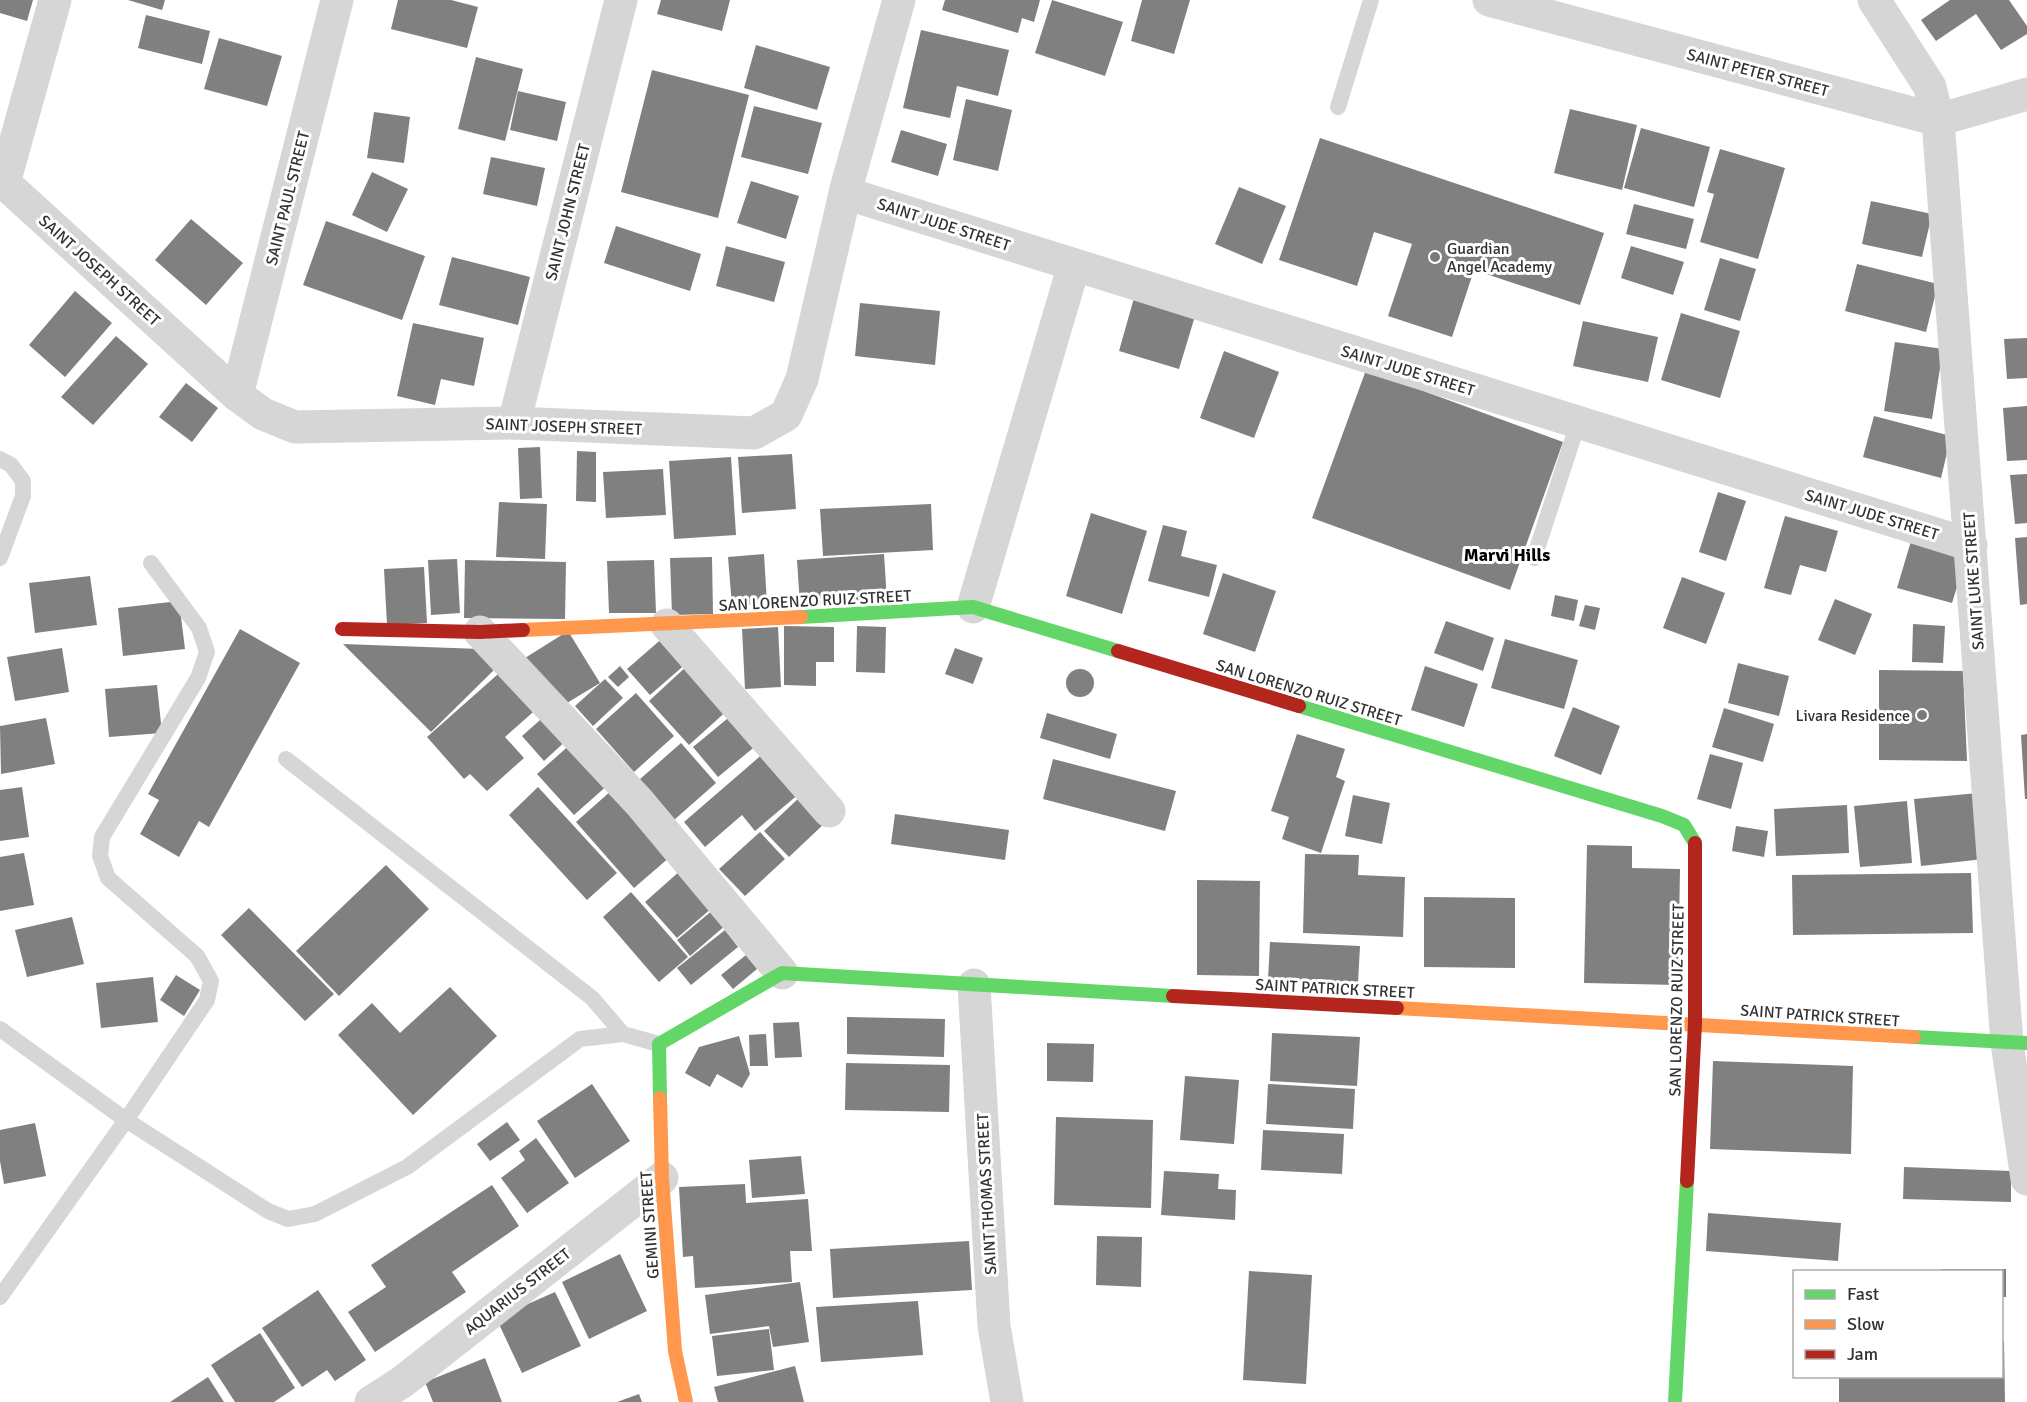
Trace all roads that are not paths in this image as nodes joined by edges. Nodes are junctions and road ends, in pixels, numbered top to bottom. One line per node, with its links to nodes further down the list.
1 (55, 0): 11 (street)
2 (337, 0): 14 (street, SAINT PAUL STREET)
3 (621, 0): 15 (street, SAINT JOHN STREET)
4 (899, 0): 12 (street, SAINT JOSEPH STREET)
5 (1371, 0): 9 (lane)
6 (1489, 0): 10 (street, SAINT PETER STREET)
7 (1874, 0): 10 (street, SAINT LUKE STREET)
8 (2027, 94): 10 (street)
9 (1338, 107)
10 (1938, 120): 18 (street, SAINT LUKE STREET)
11 (2, 181): 14 (street, SAINT JOSEPH STREET)
12 (845, 193): 13 (street, SAINT JUDE STREET); 15 (street, SAINT JOSEPH STREET)
13 (1074, 265): 16 (street, SAINT JUDE STREET); 22 (street)
14 (237, 395): 15 (street, SAINT JOSEPH STREET)
15 (514, 423)
16 (1578, 423): 18 (street, SAINT JUDE STREET); 20 (lane)
17 (0, 459): 19 (lane)
18 (1971, 545): 33 (street, SAINT LUKE STREET)
19 (0, 558)
20 (1533, 558)
21 (151, 563): 35 (lane)
22 (973, 607): 23 (street, SAN LORENZO RUIZ STREET); 30 (street, SAN LORENZO RUIZ STREET)
23 (667, 625): 25 (street, SAN LORENZO RUIZ STREET); 27 (street)
24 (342, 629): 25 (street, SAN LORENZO RUIZ STREET)
25 (480, 632): 28 (street)
26 (286, 759): 32 (lane)
27 (829, 811)
28 (782, 973): 29 (street, SAINT PATRICK STREET); 34 (street)
29 (974, 986): 30 (street, SAINT PATRICK STREET); 42 (street, SAINT THOMAS STREET)
30 (1695, 1023): 33 (street, SAINT PATRICK STREET); 43 (street, SAN LORENZO RUIZ STREET)
31 (0, 1029): 35 (lane)
32 (623, 1034): 34 (lane); 35 (lane)
33 (2017, 1043): 37 (street, SAINT LUKE STREET)
34 (659, 1044): 36 (street, GEMINI STREET)
35 (126, 1120): 38 (lane)
36 (662, 1178): 39 (street, AQUARIUS STREET); 41 (street, GEMINI STREET)
37 (2027, 1179)
38 (0, 1297)
39 (405, 1392): 40 (street, AQUARIUS STREET)
40 (371, 1402)
41 (686, 1402)
42 (1007, 1402)
43 (1675, 1402)

